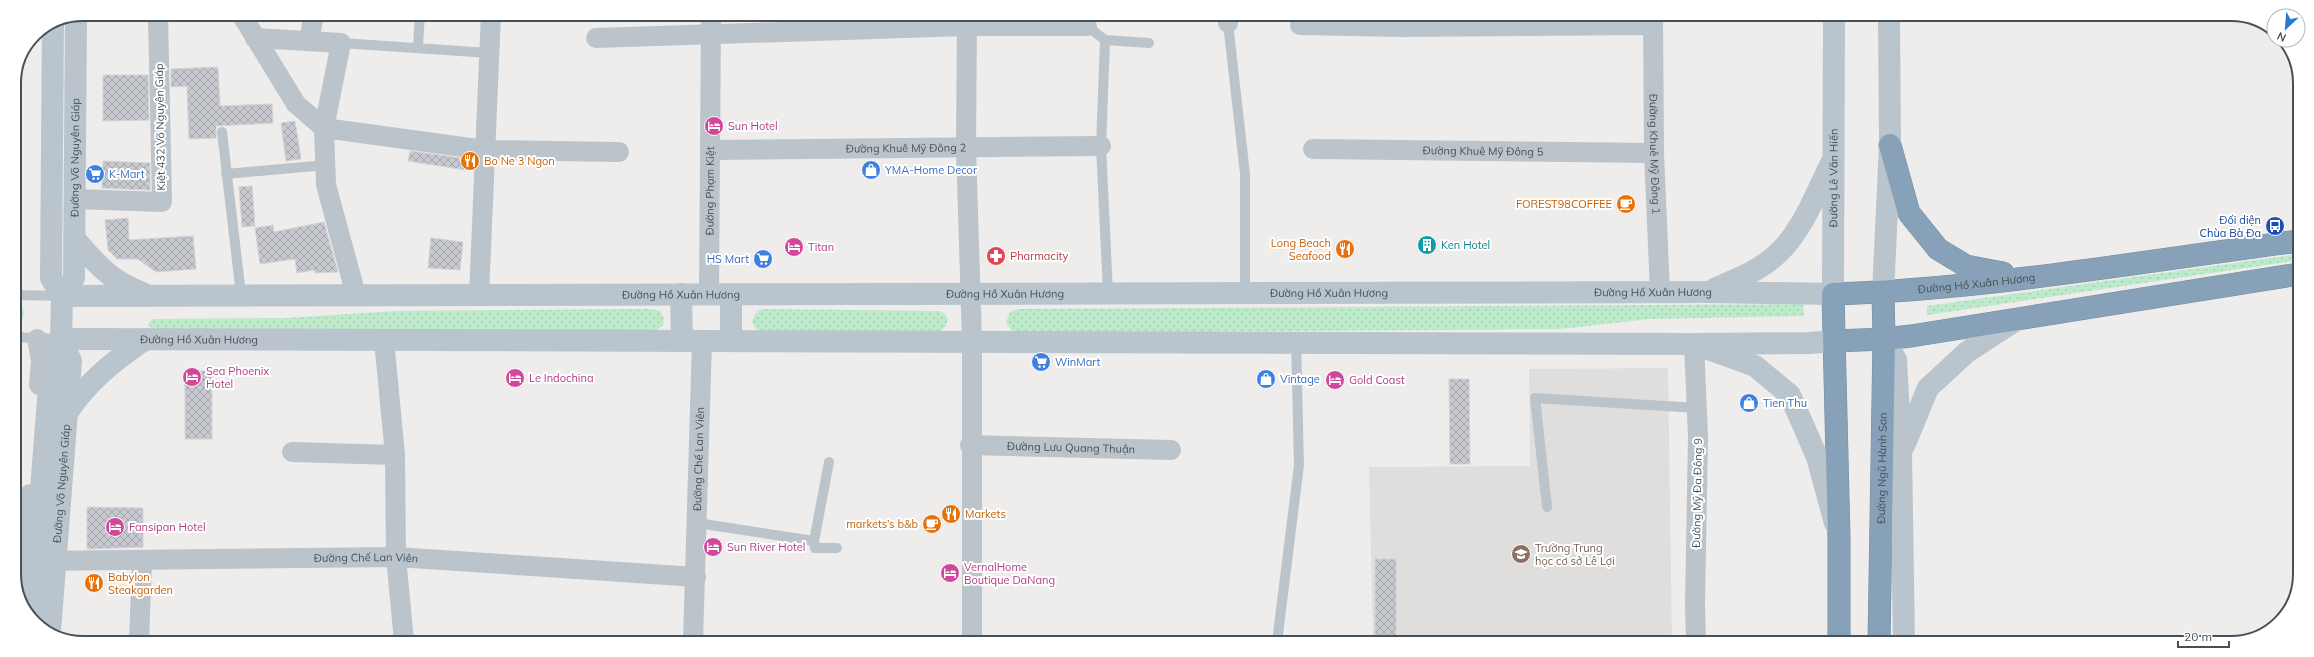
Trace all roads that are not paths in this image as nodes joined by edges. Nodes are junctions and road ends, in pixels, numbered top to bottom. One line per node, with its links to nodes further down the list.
1 (158, 21): 39 (street, Kiệt 432 Võ Nguyên Giáp)
2 (245, 21): 18 (street)
3 (313, 21): 21 (street)
4 (420, 21): 24 (lane)
5 (491, 21): 25 (street)
6 (711, 21): 17 (street, Đường Phạm Kiệt)
7 (967, 21): 15 (street); 17 (street); 30 (street)
8 (1228, 21): 52 (lane)
9 (1401, 21): 14 (street)
10 (1653, 21): 35 (street, Đường Khuê Mỹ Đông 1)
11 (1834, 21): 36 (main road, Đường Lê Văn Hiến)
12 (1889, 21): 28 (main road)
13 (76, 22): 39 (main road, Đường Võ Nguyên Giáp)
14 (1300, 25)
15 (1087, 26): 20 (lane)
16 (54, 28): 58 (main road, Đường Võ Nguyên Giáp)
17 (711, 34): 19 (street); 33 (street, Đường Phạm Kiệt)
18 (255, 38): 21 (street); 26 (street)
19 (596, 38)
20 (1105, 40): 23 (lane); 29 (lane)
21 (309, 41): 22 (street)
22 (341, 43): 24 (lane); 26 (street)
23 (1149, 43)
24 (418, 47): 25 (lane)
25 (489, 53): 32 (street)
26 (324, 128): 32 (street); 37 (street)
27 (222, 132): 38 (lane)
28 (1890, 145): 43 (highway); 46 (main road)
29 (1101, 146): 30 (street, Đường Khuê Mỹ Đông 2); 51 (lane)
30 (966, 148): 33 (street, Đường Khuê Mỹ Đông 2); 50 (street)
31 (1313, 149): 35 (street, Đường Khuê Mỹ Đông 5)
32 (485, 150): 34 (street); 57 (street)
33 (711, 150): 48 (street, Đường Phạm Kiệt)
34 (619, 152)
35 (1654, 153): 44 (street, Đường Khuê Mỹ Đông 1)
36 (1832, 158): 45 (main road); 53 (main road, Đường Lê Văn Hiến)
37 (326, 165): 38 (lane); 56 (street)
38 (226, 174): 55 (lane)
39 (75, 199): 40 (main road, Đường Võ Nguyên Giáp)
40 (75, 239): 58 (main road, Đường Võ Nguyên Giáp); 59 (main road)
41 (2293, 242): 43 (highway, Đường Hồ Xuân Hương)
42 (2293, 275): 60 (highway, Đường Hồ Xuân Hương)
43 (2024, 277): 46 (highway, Đường Hồ Xuân Hương)
44 (1660, 292): 45 (main road, Đường Hồ Xuân Hương); 52 (main road, Đường Hồ Xuân Hương)
45 (1708, 292): 53 (main road, Đường Hồ Xuân Hương)
46 (1883, 292): 53 (highway, Đường Hồ Xuân Hương); 65 (highway, Đường Ngũ Hành Sơn)
47 (680, 294): 48 (main road, Đường Hồ Xuân Hương); 57 (main road, Đường Hồ Xuân Hương); 67 (main road)
48 (709, 294): 49 (main road, Đường Hồ Xuân Hương)
49 (731, 294): 50 (main road, Đường Hồ Xuân Hương); 68 (main road)
50 (970, 294): 51 (main road, Đường Hồ Xuân Hương); 69 (street)
51 (1108, 294): 52 (main road, Đường Hồ Xuân Hương)
52 (1245, 294)
53 (1832, 294): 71 (highway, Đường Lê Văn Hiến)
54 (21, 295): 58 (lane, Đường Hồ Xuân Hương)
55 (241, 295): 56 (main road, Đường Hồ Xuân Hương); 59 (main road, Đường Hồ Xuân Hương)
56 (356, 295): 57 (main road, Đường Hồ Xuân Hương)
57 (480, 295)
58 (62, 296): 59 (main road, Đường Hồ Xuân Hương); 63 (main road, Đường Võ Nguyên Giáp)
59 (149, 296)
60 (2016, 320): 65 (highway, Đường Hồ Xuân Hương); 77 (main road)
61 (21, 338): 62 (lane, Đường Hồ Xuân Hương)
62 (37, 339): 63 (lane, Đường Hồ Xuân Hương); 90 (street)
63 (61, 339): 64 (main road, Đường Hồ Xuân Hương); 74 (main road, Đường Võ Nguyên Giáp); 88 (main road, Đường Võ Nguyên Giáp)
64 (146, 339): 66 (main road, Đường Hồ Xuân Hương); 74 (main road)
65 (1884, 339): 71 (highway, Đường Hồ Xuân Hương); 77 (main road); 100 (highway, Đường Ngũ Hành Sơn)
66 (384, 340): 67 (main road, Đường Hồ Xuân Hương); 79 (street)
67 (692, 341): 68 (main road, Đường Hồ Xuân Hương); 82 (street, Đường Chế Lan Viên)
68 (731, 341): 69 (main road, Đường Hồ Xuân Hương)
69 (972, 341): 70 (main road, Đường Hồ Xuân Hương); 75 (street)
70 (1296, 341): 72 (main road, Đường Hồ Xuân Hương); 97 (lane)
71 (1835, 341): 72 (main road, Đường Hồ Xuân Hương); 83 (highway)
72 (1694, 344): 73 (street, Đường Mỹ Đa Đông 9); 83 (main road)
73 (1697, 408): 81 (lane); 98 (street, Đường Mỹ Đa Đông 9)
74 (67, 412): 88 (main road, Đường Võ Nguyên Giáp)
75 (970, 445): 76 (street, Đường Lưu Quang Thuận); 96 (street)
76 (1171, 450)
77 (1902, 451): 101 (main road)
78 (292, 452): 79 (street)
79 (395, 455): 86 (street)
80 (829, 462): 84 (lane)
81 (1547, 507)
82 (697, 523): 84 (lane); 89 (street, Đường Chế Lan Viên)
83 (1839, 538): 99 (highway)
84 (814, 541): 85 (lane)
85 (837, 548)
86 (396, 557): 87 (street, Đường Chế Lan Viên); 89 (street, Đường Chế Lan Viên); 94 (street)
87 (142, 560): 88 (street, Đường Chế Lan Viên); 93 (street)
88 (46, 561): 91 (main road, Đường Võ Nguyên Giáp); 92 (main road, Đường Võ Nguyên Giáp)
89 (696, 577): 95 (street, Đường Chế Lan Viên)
90 (22, 585)
91 (33, 611)
92 (50, 627)
93 (139, 636)
94 (404, 636)
95 (692, 636)
96 (972, 636)
97 (1278, 636)
98 (1696, 636)
99 (1836, 636)
100 (1879, 636)
101 (1904, 636)

